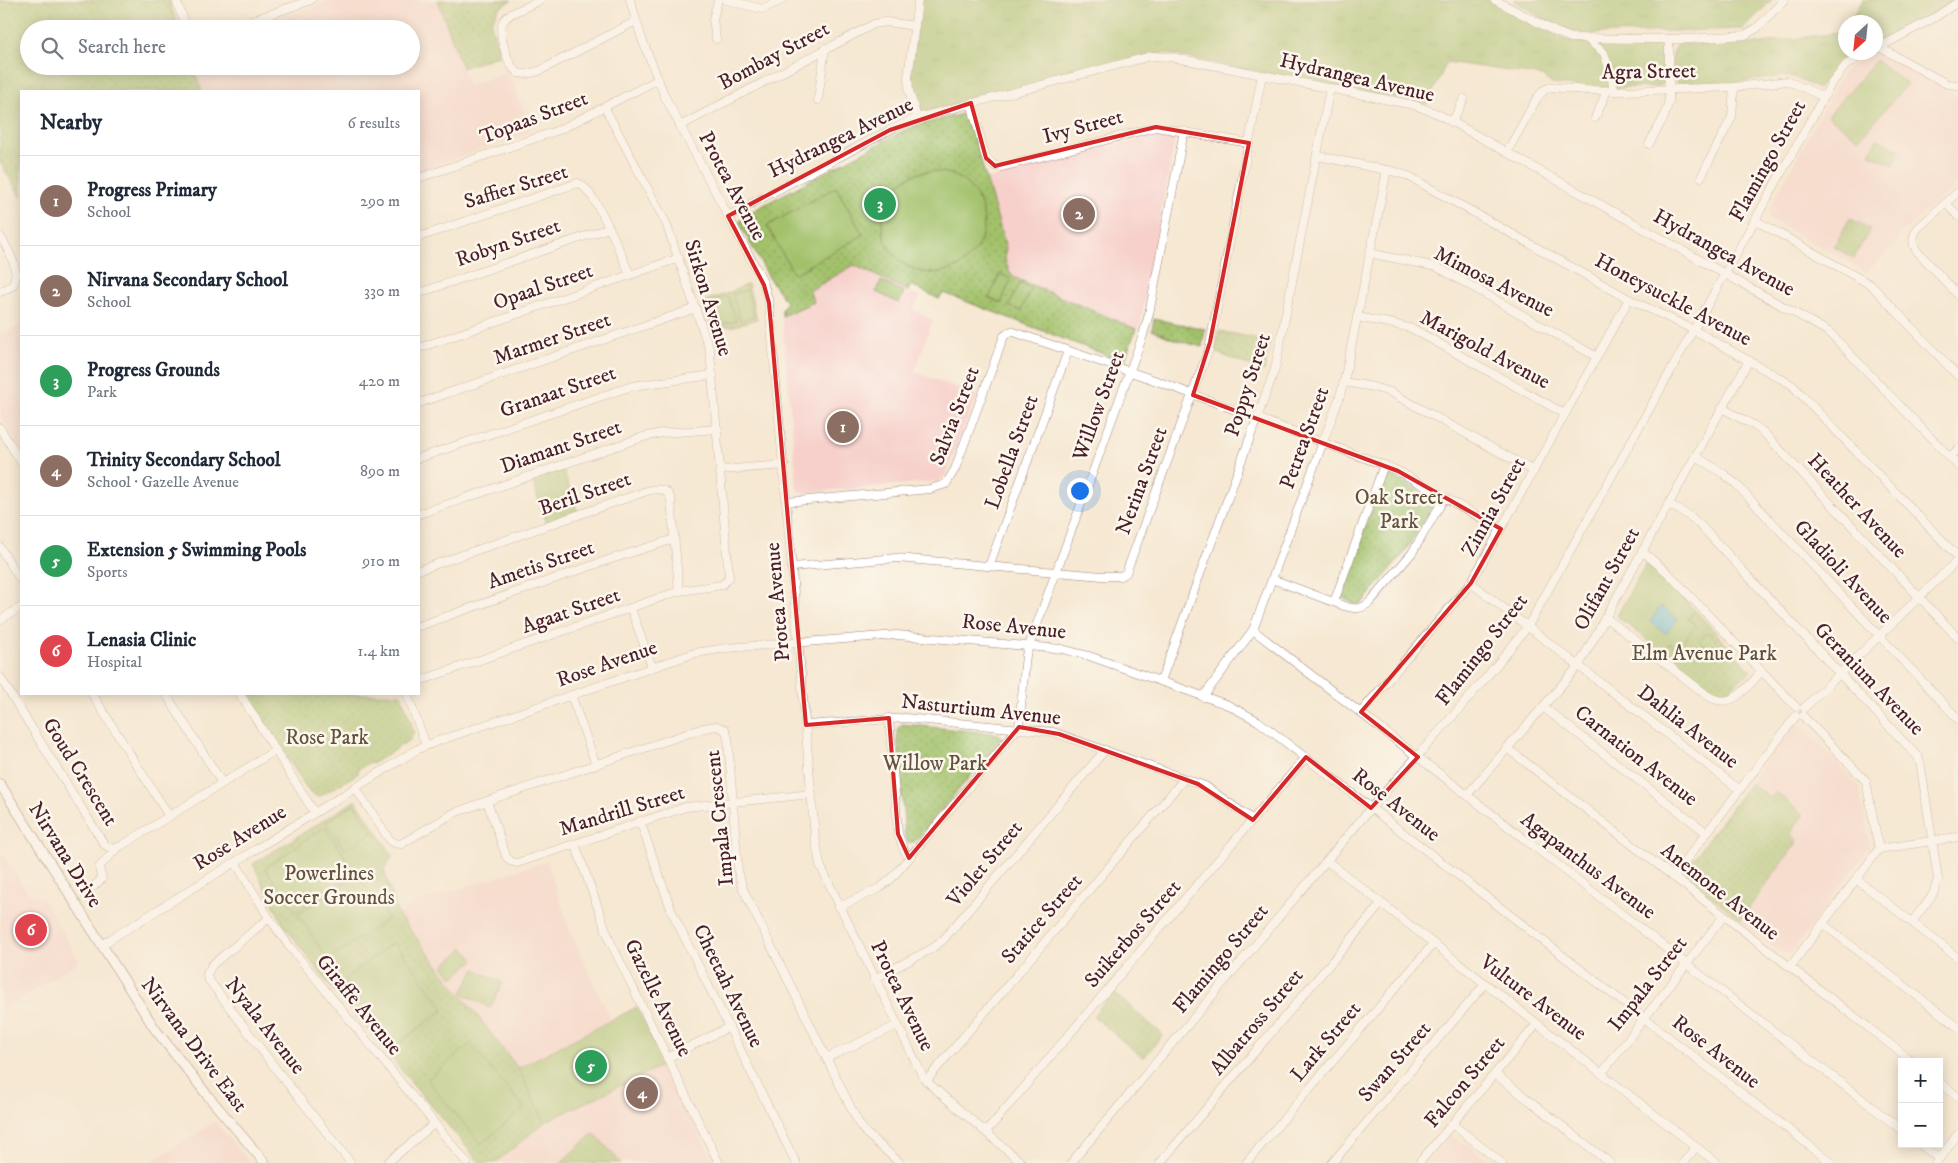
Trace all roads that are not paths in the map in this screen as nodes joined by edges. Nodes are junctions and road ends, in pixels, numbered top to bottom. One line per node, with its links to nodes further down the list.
1 (176, 0): 12 (street)
2 (311, 0): 13 (street)
3 (541, 0): 14 (street)
4 (630, 0): 14 (street, Protea Avenue)
5 (718, 0): 16 (street)
6 (726, 0): 7 (street)
7 (782, 0)
8 (918, 0): 15 (street)
9 (1495, 0): 17 (street)
10 (1784, 0): 19 (street)
11 (1958, 2): 20 (street)
12 (184, 20)
13 (254, 20)
14 (636, 21): 26 (street, Protea Avenue)
15 (915, 26): 21 (street, Bombay Street); 37 (street)
16 (716, 39)
17 (1587, 39): 18 (street); 23 (street)
18 (1616, 39): 19 (street); 23 (street)
19 (1669, 39): 30 (street)
20 (1883, 45)
21 (825, 48): 34 (street); 40 (street, Bombay Street)
22 (1883, 51): 27 (street)
23 (1604, 54): 31 (street)
24 (1856, 60): 32 (street, Flamingo Street)
25 (1262, 75): 29 (street, Hydrangea Avenue); 35 (street, Hydrangea Avenue); 42 (street, Nerina Street)
26 (658, 80): 36 (street, Topaas Street); 40 (street, Protea Avenue)
27 (1958, 85)
28 (1734, 87): 30 (street, Agra Street); 32 (street, Agra Street); 47 (street)
29 (1330, 88): 39 (street, Hydrangea Avenue); 45 (street, Poppy Street)
30 (1669, 89): 31 (street, Agra Street); 43 (street)
31 (1611, 91): 38 (street); 44 (street, Agra Street)
32 (1824, 97): 53 (street, Flamingo Street)
33 (1464, 99): 39 (street)
34 (818, 100)
35 (971, 103): 37 (street, Hydrangea Avenue); 41 (street, Ivy Street)
36 (605, 108): 48 (street, Topaas Street); 58 (street, Sirkon Avenue)
37 (917, 118): 51 (street, Hydrangea Avenue)
38 (1595, 118)
39 (1452, 122): 44 (street, Hydrangea Avenue)
40 (680, 126): 51 (street, Protea Avenue)
41 (1184, 131): 42 (street, Ivy Street); 72 (street, Willow Street)
42 (1249, 143): 76 (street, Nerina Street)
43 (1649, 144)
44 (1507, 152): 59 (street, Hydrangea Avenue)
45 (1318, 156): 46 (street, Honeysuckle Avenue); 80 (street, Poppy Street)
46 (1387, 170): 57 (street, Petrea Street); 64 (street, Honeysuckle Avenue)
47 (1701, 177)
48 (420, 178)
49 (1958, 192): 50 (street)
50 (1946, 203): 52 (street); 63 (street)
51 (728, 216): 89 (street, Protea Avenue)
52 (1958, 216)
53 (1756, 220): 59 (street, Flamingo Street); 74 (street)
54 (609, 228): 56 (street, Saffier Street); 60 (street, Saffier Street); 62 (street, Robyn Street)
55 (0, 236): 61 (street)
56 (420, 237)
57 (1369, 253): 66 (street, Petrea Street); 70 (street, Mimosa Avenue)
58 (679, 258): 60 (street, Opaal Street); 65 (street, Sirkon Avenue)
59 (1725, 274): 67 (street, Flamingo Street); 86 (street, Hydrangea Avenue)
60 (630, 275): 68 (street, Opaal Street)
61 (0, 292)
62 (420, 293)
63 (1958, 295)
64 (1629, 299): 67 (street, Honeysuckle Avenue); 70 (street, Zinnia Street)
65 (696, 308): 73 (street, Sirkon Avenue); 77 (street, Marmer Street)
66 (1357, 317): 75 (street, Petrea Street); 79 (street, Marigold Avenue)
67 (1694, 330): 71 (street, Honeysuckle Avenue); 119 (street, Flamingo Street)
68 (420, 348)
69 (1068, 351): 72 (street); 95 (street, Salvia Street); 103 (street, Lobella Street)
70 (1597, 357): 79 (street, Zinnia Street)
71 (1749, 360): 78 (street, Olifant Street); 102 (street, Honeysuckle Avenue)
72 (1130, 372): 76 (street); 106 (street, Willow Street)
73 (713, 375): 82 (street, Sirkon Avenue); 87 (street, Granaat Street)
74 (1958, 376)
75 (1344, 382): 83 (street, Petrea Street); 93 (street)
76 (1192, 395): 80 (street); 106 (street, Nerina Street)
77 (420, 403)
78 (1722, 408): 85 (street, Olifant Street); 112 (street, Heather Avenue)
79 (1565, 414): 93 (street, Zinnia Street)
80 (1257, 418): 83 (street); 131 (street, Poppy Street)
81 (0, 428): 88 (street)
82 (718, 429): 92 (street, Sirkon Avenue); 97 (street, Diamant Street)
83 (1322, 443): 90 (street); 109 (street, Petrea Street)
84 (1958, 449): 86 (street)
85 (1696, 456): 96 (street, Olifant Street); 121 (street, Gladioli Avenue)
86 (1950, 457): 91 (street, Hydrangea Avenue)
87 (420, 458)
88 (20, 460)
89 (784, 465): 92 (street); 95 (street, Protea Avenue)
90 (1384, 466): 94 (street); 113 (street)
91 (1958, 466)
92 (721, 470): 107 (street, Sirkon Avenue)
93 (1534, 471): 98 (street, Zinnia Street)
94 (1445, 497): 98 (street); 113 (street)
95 (786, 502): 104 (street, Protea Avenue)
96 (1669, 504): 101 (street, Olifant Street); 128 (street, Geranium Avenue)
97 (420, 514)
98 (1501, 529): 110 (street, Zinnia Street)
99 (674, 539): 105 (street, Beril Street); 111 (street, Beril Street); 118 (street, Ametis Street)
100 (0, 547): 108 (street)
101 (1642, 551): 116 (street, Olifant Street); 127 (street)
102 (1958, 559): 112 (street)
103 (989, 566): 104 (street, Nerina Street); 106 (street, Nerina Street)
104 (792, 567): 123 (street, Protea Avenue)
105 (420, 570)
106 (1057, 572): 124 (street, Willow Street)
107 (730, 574): 111 (street, Agaat Street)
108 (20, 579)
109 (1272, 579): 113 (street); 120 (street, Petrea Street)
110 (1471, 583): 119 (street, Dahlia Avenue); 139 (street, Zinnia Street)
111 (679, 591): 115 (street, Agaat Street)
112 (1919, 598): 121 (street); 122 (street, Heather Avenue)
113 (1334, 602)
114 (20, 608): 117 (street)
115 (631, 609): 126 (street); 130 (street, Agaat Street)
116 (1605, 618): 125 (street, Olifant Street); 127 (street)
117 (0, 620)
118 (420, 626)
119 (1528, 626): 125 (street, Dahlia Avenue); 150 (street, Flamingo Street)
120 (1253, 630): 137 (street, Petrea Street); 139 (street, Agapanthus Avenue)
121 (1879, 635): 128 (street); 142 (street, Gladioli Avenue)
122 (1958, 638)
123 (799, 643): 124 (street, Rose Avenue); 126 (street, Rose Avenue); 143 (street, Protea Avenue)
124 (1029, 646): 131 (street, Rose Avenue); 144 (street, Willow Street)
125 (1579, 664): 138 (street, Olifant Street); 156 (street, Dahlia Avenue)
126 (652, 667): 136 (street, Rose Avenue)
127 (1761, 672): 140 (street)
128 (1840, 674): 140 (street); 168 (street, Geranium Avenue)
129 (0, 677): 170 (street, Goud Crescent)
130 (420, 681)
131 (1161, 681): 137 (street, Rose Avenue)
132 (93, 695): 163 (street)
133 (167, 695): 153 (street)
134 (241, 695): 147 (street)
135 (407, 695): 145 (street)
136 (571, 695): 145 (street, Rose Avenue); 151 (street)
137 (1203, 697): 149 (street, Rose Avenue)
138 (1543, 707): 146 (street, Olifant Street); 166 (street, Carnation Avenue)
139 (1361, 712): 150 (street, Agapanthus Avenue)
140 (1800, 712): 156 (street); 171 (street)
141 (889, 718): 143 (street, Nasturtium Avenue); 144 (street, Nasturtium Avenue); 172 (street)
142 (1958, 719)
143 (806, 725): 157 (street, Protea Avenue)
144 (1019, 727): 148 (street, Nasturtium Avenue); 172 (street)
145 (426, 745): 155 (street, Rose Avenue)
146 (1507, 748): 158 (street, Olifant Street); 175 (street, Anemone Avenue)
147 (276, 750): 153 (street, Goud Crescent); 162 (street)
148 (1105, 750): 152 (street, Nasturtium Avenue); 189 (street, Violet Street)
149 (1306, 757): 161 (street, Rose Avenue); 164 (street, Suikerbos Street)
150 (1418, 757): 158 (street, Agapanthus Avenue); 161 (street, Flamingo Street)
151 (596, 764): 159 (street, Impala Crescent); 160 (street, Impala Crescent)
152 (1184, 779): 164 (street, Nasturtium Avenue); 201 (street, Statice Street)
153 (222, 783): 163 (street, Goud Crescent)
154 (0, 784): 185 (main road, Nirvana Drive)
155 (355, 787): 159 (street, Impala Crescent); 162 (street, Rose Avenue)
156 (1740, 790): 166 (street)
157 (812, 794): 160 (street, Mandrill Street); 179 (street, Protea Avenue)
158 (1467, 795): 187 (street, Agapanthus Avenue)
159 (487, 801): 169 (street, Mandrill Street)
160 (733, 801): 165 (street, Mandrill Street); 197 (street, Impala Crescent)
161 (1371, 808): 173 (street, Flamingo Street); 191 (street, Rose Avenue)
162 (314, 812): 174 (street, Rose Avenue)
163 (169, 816): 170 (street, Goud Crescent)
164 (1253, 820): 207 (street, Suikerbos Street)
165 (640, 821): 169 (street, Mandrill Street); 194 (street, Cheetah Avenue)
166 (1707, 833): 175 (street)
167 (1958, 837): 168 (street)
168 (1933, 840): 171 (street); 182 (street, Geranium Avenue)
169 (575, 844): 196 (street, Gazelle Avenue)
170 (117, 848): 177 (street)
171 (1878, 849): 176 (street)
172 (909, 858): 179 (street)
173 (1327, 861): 178 (street, Vulture Avenue); 220 (street, Flamingo Street)
174 (235, 862): 181 (street, Giraffe Avenue); 185 (street, Rose Avenue)
175 (1673, 877): 180 (street, Anemone Avenue)
176 (1856, 879): 182 (street); 183 (street)
177 (94, 886)
178 (1381, 904): 184 (street, Vulture Avenue); 221 (street, Albatross Street)
179 (840, 907): 189 (street, Protea Avenue)
180 (1723, 916): 187 (street, Impala Street); 188 (street, Anemone Avenue)
181 (269, 918): 204 (street, Giraffe Avenue); 214 (street, Nyala Avenue)
182 (1912, 922): 186 (street)
183 (1823, 924): 188 (street); 195 (street)
184 (1433, 944): 190 (street, Vulture Avenue); 222 (street, Lark Street)
185 (101, 945): 213 (main road, Nirvana Drive East)
186 (1957, 956)
187 (1686, 963): 191 (street, Impala Street); 206 (street, Agapanthus Avenue)
188 (1790, 967): 198 (street, Anemone Avenue)
189 (874, 979): 193 (street, Protea Avenue)
190 (1485, 984): 192 (street, Vulture Avenue); 223 (street, Swan Street)
191 (1644, 1019): 199 (street, Impala Street); 229 (street, Rose Avenue)
192 (1537, 1024): 199 (street, Vulture Avenue); 200 (street, Falcon Street)
193 (898, 1025): 197 (street); 201 (street, Protea Avenue)
194 (729, 1027): 196 (street); 218 (street, Cheetah Avenue)
195 (1958, 1027)
196 (667, 1058): 217 (street, Gazelle Avenue)
197 (826, 1058): 212 (street, Impala Crescent)
198 (1908, 1058)
199 (1602, 1073): 209 (street, Vulture Avenue)
200 (1495, 1074): 205 (street, Falcon Street); 226 (street)
201 (926, 1081): 207 (street, Protea Avenue)
202 (1943, 1085): 203 (street)
203 (1958, 1096)
204 (434, 1124): 215 (street); 216 (street, Giraffe Avenue)
205 (1452, 1124): 224 (street, Falcon Street); 225 (street)
206 (1898, 1127)
207 (986, 1132): 219 (street, Protea Avenue)
208 (1958, 1134): 211 (street)
209 (1696, 1147): 227 (street); 228 (street, Vulture Avenue)
210 (1924, 1148): 211 (street)
211 (1937, 1161)
212 (898, 1162)
213 (265, 1163)
214 (351, 1163)
215 (387, 1163)
216 (467, 1163)
217 (719, 1163)
218 (796, 1163)
219 (1022, 1163)
220 (1071, 1163)
221 (1160, 1163)
222 (1246, 1163)
223 (1332, 1163)
224 (1419, 1163)
225 (1502, 1163)
226 (1610, 1163)
227 (1683, 1163)
228 (1717, 1163)
229 (1832, 1163)

